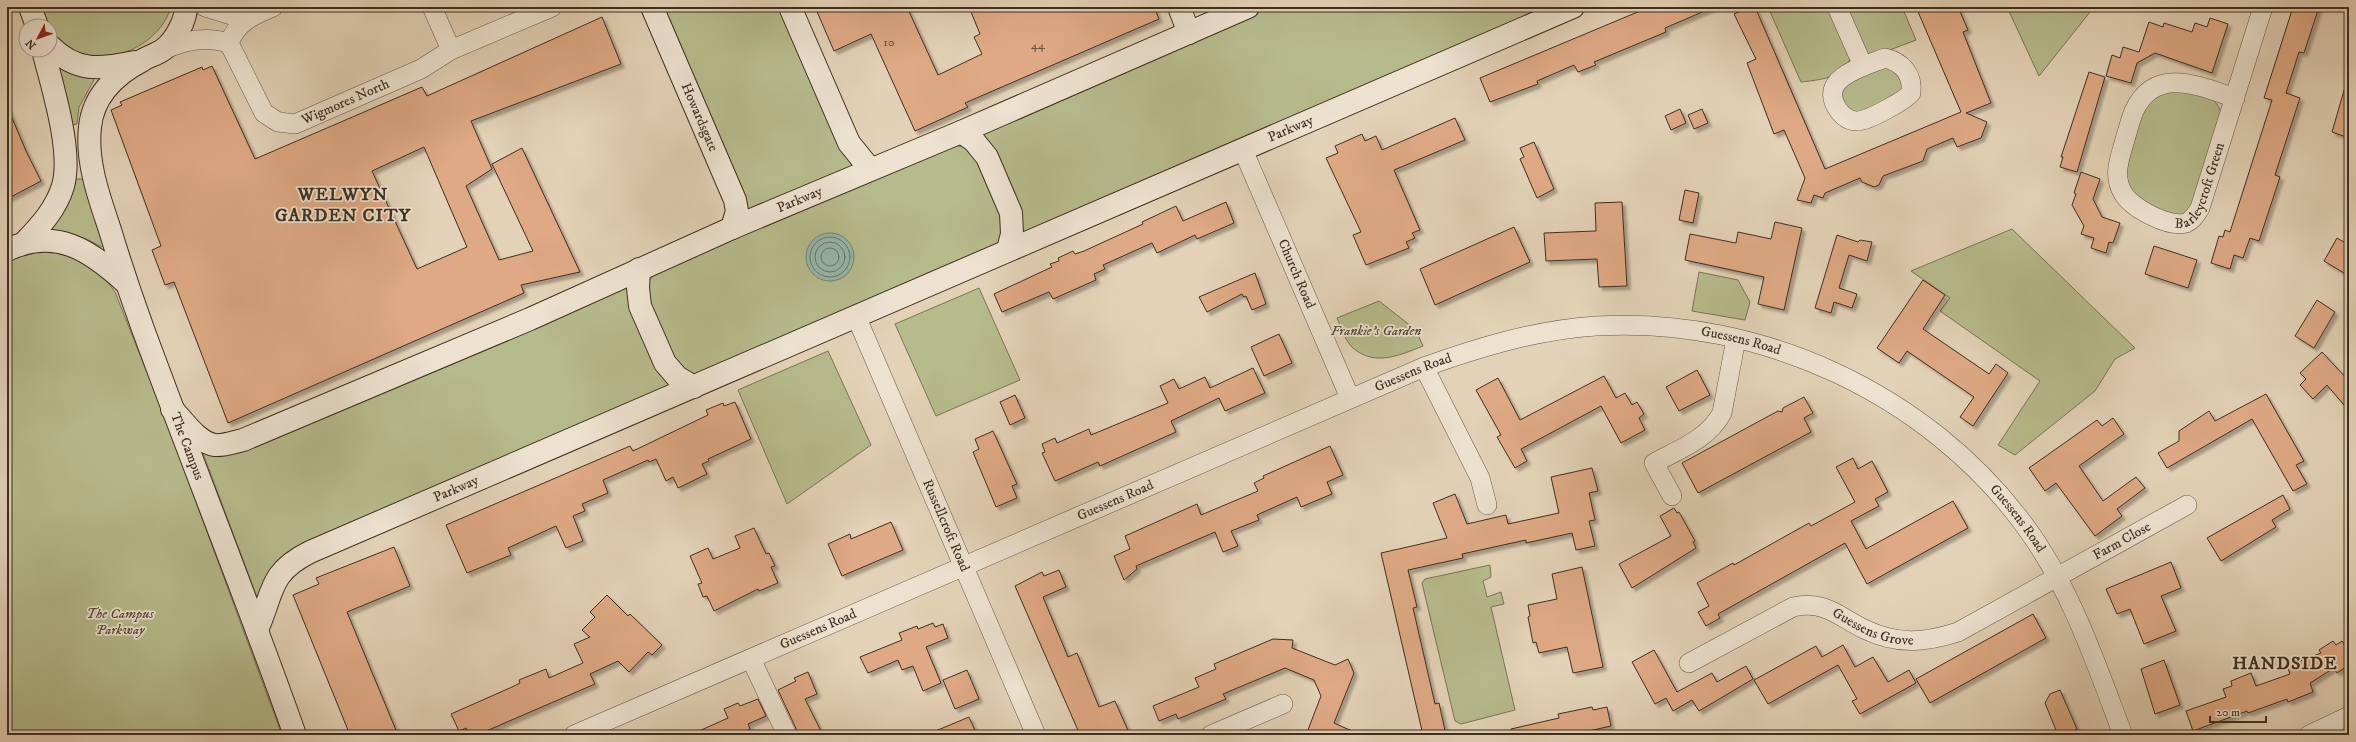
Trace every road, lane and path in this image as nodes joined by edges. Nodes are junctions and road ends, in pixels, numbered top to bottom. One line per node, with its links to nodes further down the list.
1 (30, 7): 14 (street)
2 (186, 7): 18 (street)
3 (205, 7): 15 (street)
4 (273, 7): 15 (street)
5 (432, 7): 19 (street)
6 (552, 7): 19 (street, Wigmores North)
7 (652, 7): 28 (street, Howardsgate)
8 (790, 7): 27 (street)
9 (1179, 7): 16 (street)
10 (1248, 7): 16 (street, Parkway)
11 (1573, 7): 26 (street, Parkway)
12 (1837, 7): 23 (street)
13 (2263, 7): 24 (street, Barleycroft Green)
14 (35, 18)
15 (249, 18): 17 (street)
16 (1190, 33): 25 (street, Parkway)
17 (229, 43): 18 (street); 19 (street, Wigmores North)
18 (165, 49): 22 (street)
19 (451, 50)
20 (58, 53): 22 (street)
21 (45, 58): 29 (street)
22 (140, 61): 32 (street)
23 (1863, 66)
24 (2235, 98): 24 (street, Barleycroft Green)
25 (961, 132): 27 (street, Parkway); 30 (street)
26 (1243, 150): 30 (street, Parkway); 37 (street, Church Road)
27 (870, 169): 28 (street, Parkway)
28 (732, 228): 31 (street, Parkway)
29 (16, 246): 32 (street, The Campus)
30 (1008, 250): 33 (street, Parkway)
31 (639, 269): 36 (street); 38 (street, Parkway)
32 (127, 284): 38 (street, The Campus)
33 (856, 316): 36 (street, Parkway); 42 (street, Russellcroft Road)
34 (1736, 339): 35 (street, Guessens Road); 39 (street); 43 (street, Guessens Road)
35 (1424, 367): 37 (street, Guessens Road); 40 (street)
36 (694, 387): 44 (street, Parkway)
37 (1350, 398): 42 (street, Guessens Road)
38 (172, 409): 44 (street, The Campus)
39 (1672, 496)
40 (1487, 505)
41 (2187, 505): 43 (street, Farm Close)
42 (963, 566): 45 (street, Guessens Road); 52 (street, Russellcroft Road)
43 (2058, 579): 46 (street, Guessens Grove); 54 (street, Guessens Road)
44 (257, 630): 49 (street, The Campus)
45 (751, 659): 50 (street, Guessens Road); 51 (street)
46 (1689, 663)
47 (1283, 704): 53 (street)
48 (2349, 716): 55 (street)
49 (295, 735)
50 (574, 735)
51 (787, 735)
52 (1036, 735)
53 (1211, 735)
54 (2123, 735)
55 (2309, 735)

